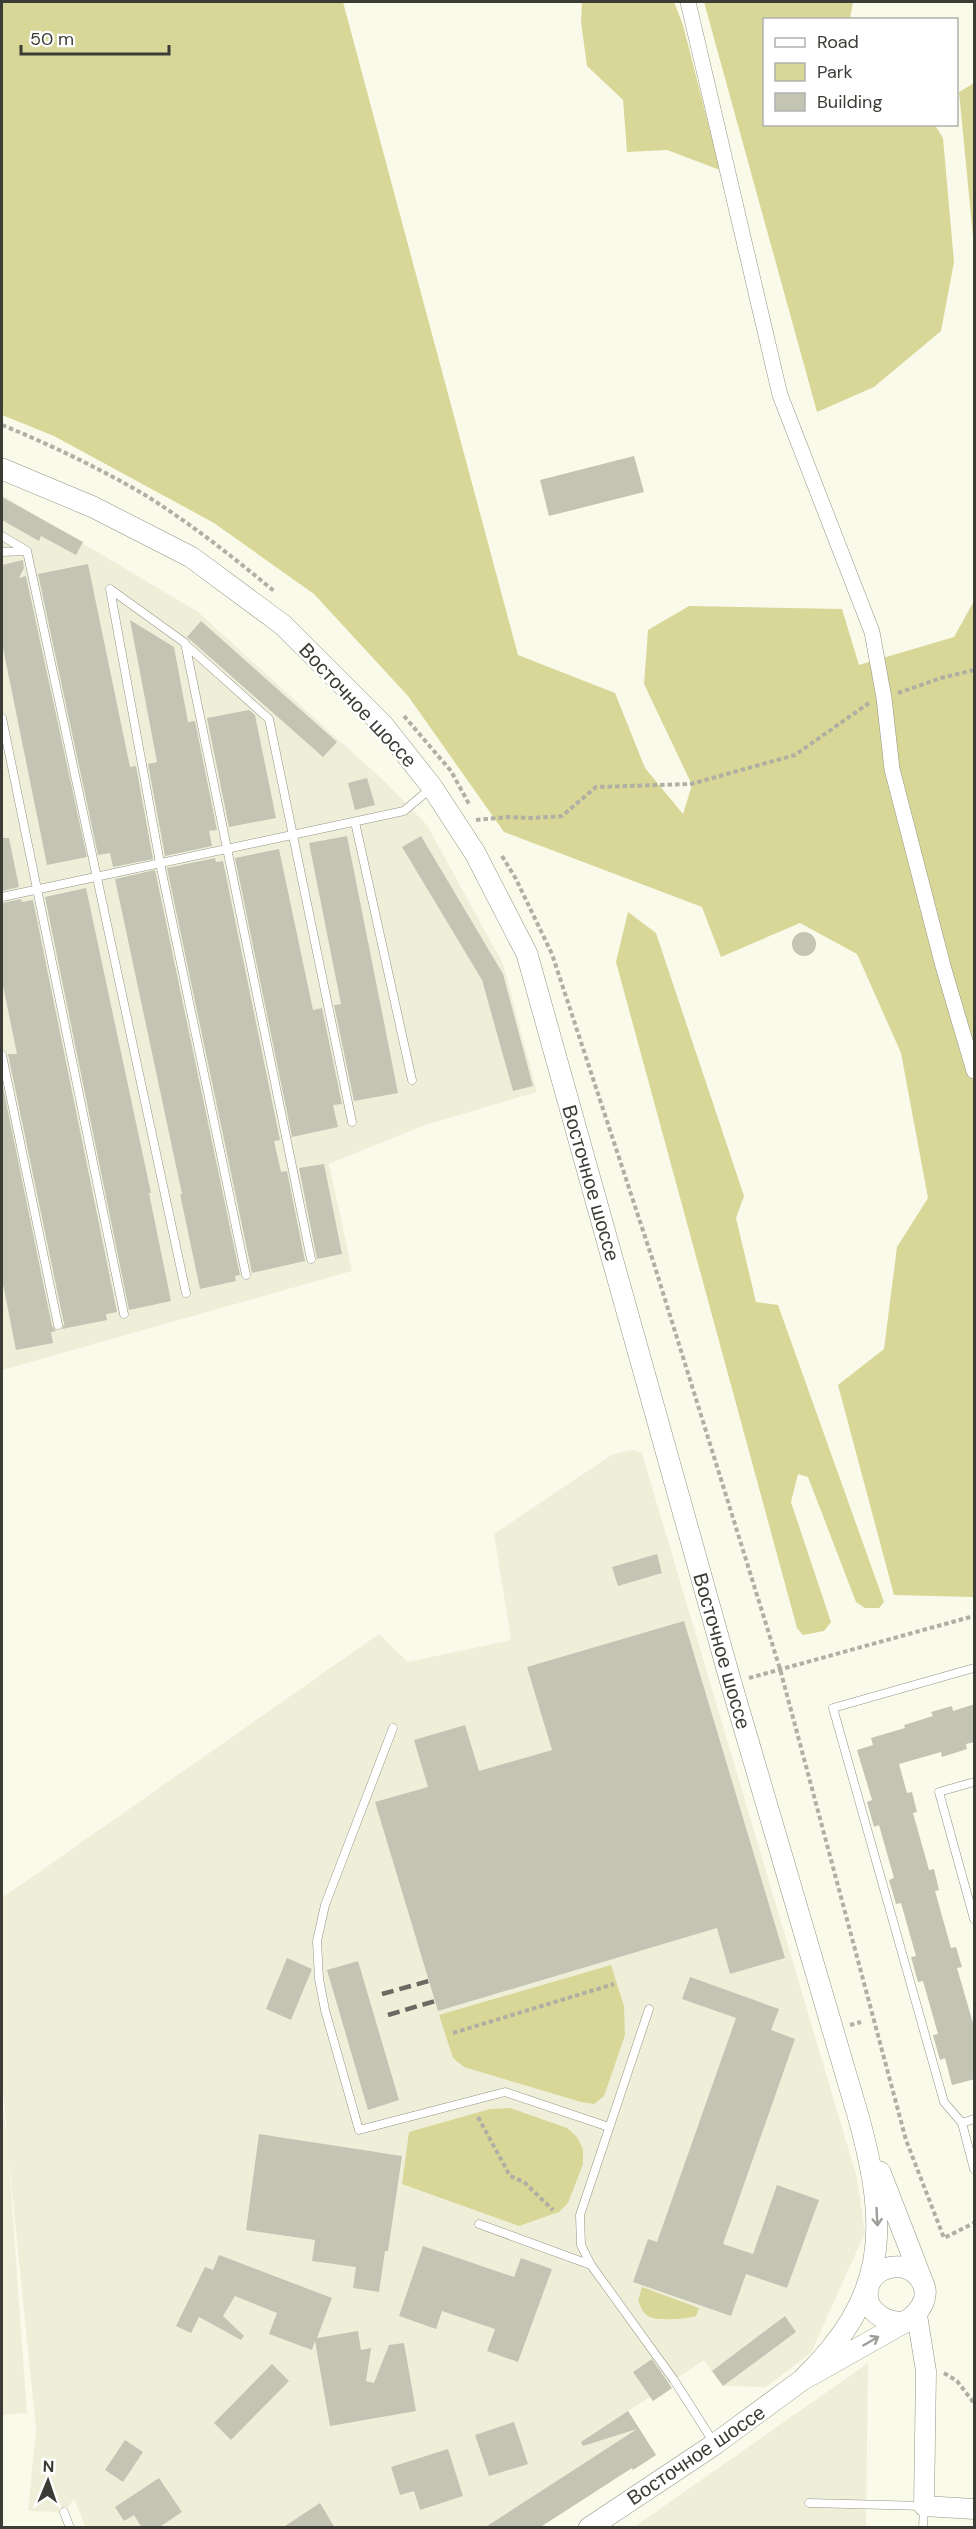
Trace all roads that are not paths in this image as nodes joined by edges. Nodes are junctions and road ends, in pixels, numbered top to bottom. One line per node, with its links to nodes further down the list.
1 (688, 2): 17 (street)
2 (2, 469): 8 (main road, Восточное шоссе)
3 (2, 536): 4 (lane)
4 (27, 551): 5 (lane); 13 (lane)
5 (2, 552)
6 (185, 643): 10 (lane); 11 (lane); 12 (lane)
7 (2, 718): 14 (lane)
8 (432, 787): 9 (lane); 30 (main road, Восточное шоссе)
9 (355, 822): 10 (lane); 18 (lane)
10 (293, 835): 11 (lane); 19 (lane)
11 (227, 849): 12 (lane); 20 (lane)
12 (160, 863): 13 (lane); 21 (lane)
13 (97, 876): 14 (lane); 22 (lane)
14 (36, 889): 15 (lane); 23 (lane)
15 (2, 897)
16 (2, 1055): 24 (lane)
17 (975, 1071)
18 (412, 1080)
19 (351, 1122)
20 (310, 1259)
21 (246, 1275)
22 (186, 1293)
23 (124, 1314)
24 (58, 1325)
25 (975, 1668): 32 (lane)
26 (393, 1728): 33 (lane)
27 (975, 1782): 28 (lane)
28 (975, 1919)
29 (649, 2009): 33 (lane)
30 (859, 2118): 37 (main road, Восточное шоссе, one-way to 37); 38 (main road, Восточное шоссе)
31 (975, 2119): 32 (lane)
32 (962, 2123): 34 (lane)
33 (609, 2127): 36 (lane)
34 (975, 2169)
35 (479, 2224): 36 (lane)
36 (591, 2265): 41 (lane)
37 (870, 2283): 38 (main road); 39 (main road); 40 (main road, Восточное шоссе)
38 (925, 2289): 39 (main road)
39 (911, 2318): 40 (main road, Восточное шоссе, one-way to 39); 43 (street)
40 (802, 2380): 41 (main road, Восточное шоссе)
41 (715, 2444): 47 (main road, Восточное шоссе)
42 (809, 2504): 43 (lane)
43 (924, 2506): 44 (street); 48 (lane)
44 (975, 2509)
45 (64, 2512): 46 (lane)
46 (70, 2528)
47 (589, 2528)
48 (923, 2528)

